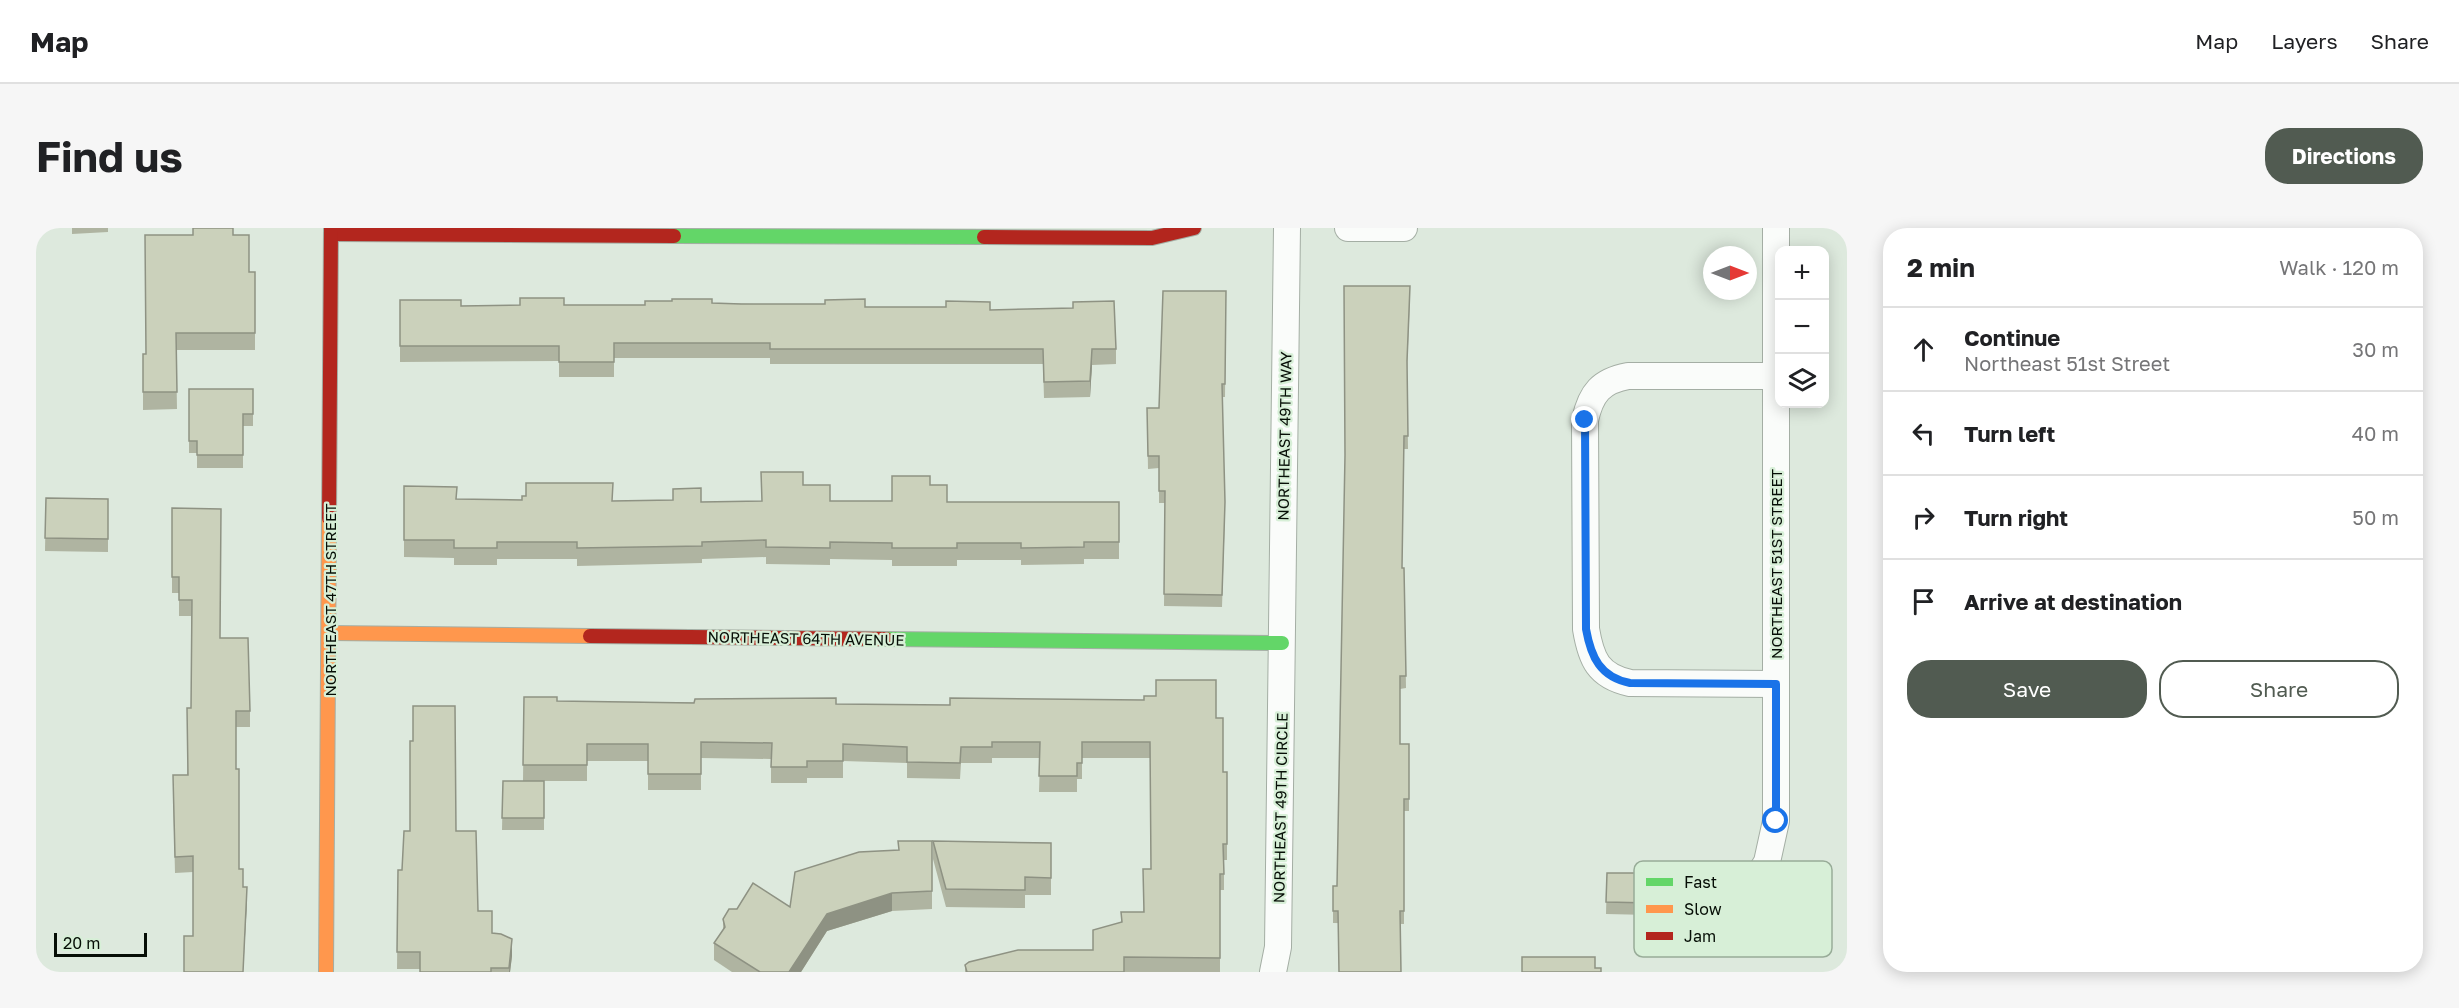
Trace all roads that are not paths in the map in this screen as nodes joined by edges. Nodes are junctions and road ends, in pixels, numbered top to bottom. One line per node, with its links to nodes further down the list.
1 (1194, 228): 6 (street)
2 (1287, 228): 11 (street, NORTHEAST 49TH WAY)
3 (1348, 228): 4 (street)
4 (1404, 228)
5 (1776, 228): 7 (street, NORTHEAST 51ST STREET)
6 (331, 231): 10 (street, NORTHEAST 47TH STREET)
7 (1776, 354)
8 (1775, 376): 12 (street)
9 (1776, 408): 12 (street, NORTHEAST 51ST STREET)
10 (330, 633): 11 (street, NORTHEAST 64TH AVENUE); 14 (street, NORTHEAST 47TH STREET)
11 (1282, 643): 15 (street, NORTHEAST 49TH CIRCLE)
12 (1776, 684): 13 (street, NORTHEAST 51ST STREET)
13 (1767, 861)
14 (326, 972)
15 (1273, 972)

